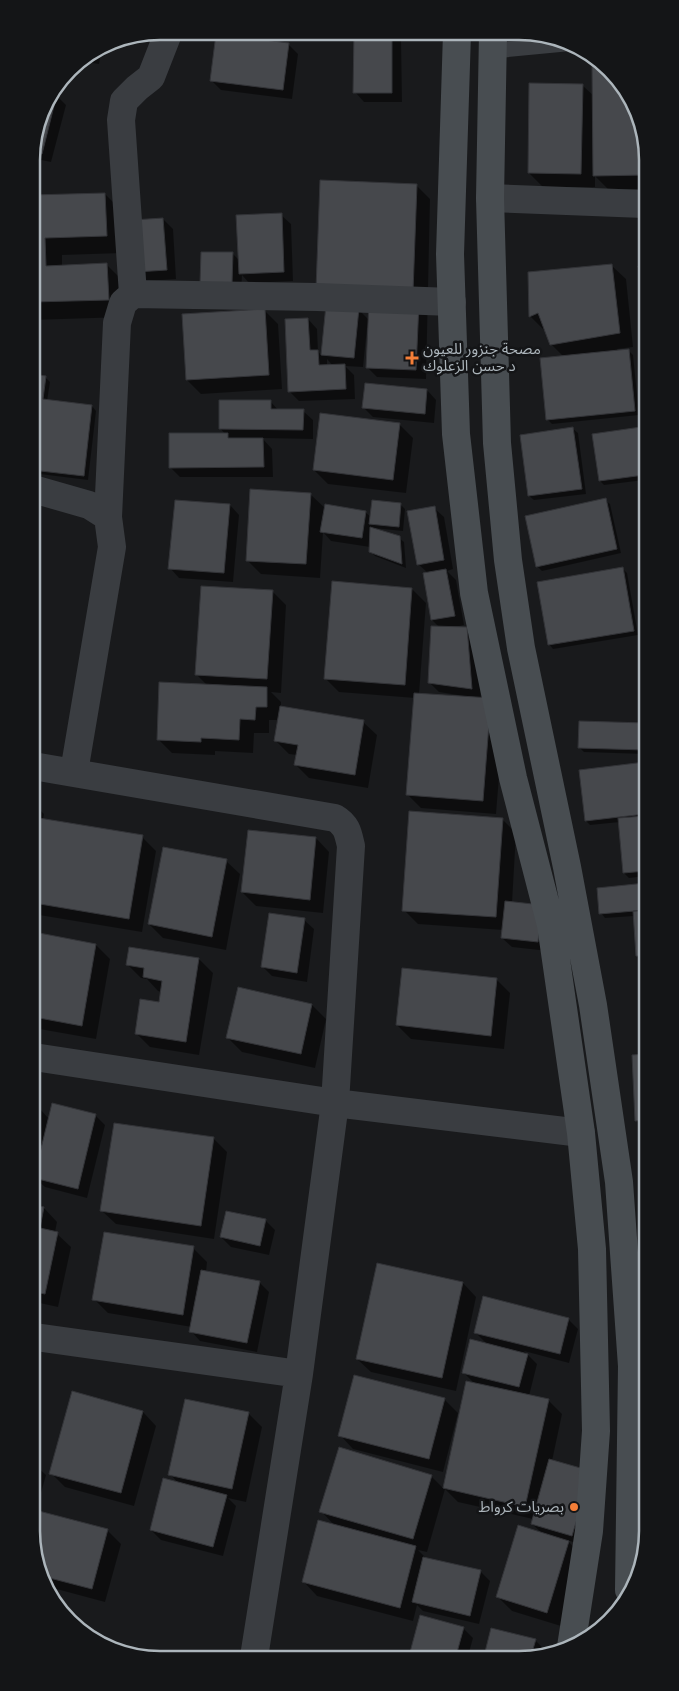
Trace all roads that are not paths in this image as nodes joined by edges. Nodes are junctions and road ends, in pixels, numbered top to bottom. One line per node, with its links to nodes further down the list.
1 (165, 40): 7 (street)
2 (457, 40): 8 (street)
3 (493, 42): 4 (lane); 5 (street)
4 (549, 44)
5 (490, 198): 6 (street); 16 (street)
6 (639, 204)
7 (133, 294): 8 (street); 10 (street)
8 (452, 302): 15 (street)
9 (40, 491): 10 (street)
10 (108, 517): 12 (street)
11 (40, 767): 12 (street)
12 (74, 772): 14 (street)
13 (40, 1058): 14 (street)
14 (335, 1103): 15 (street); 18 (street)
15 (581, 1133): 20 (street)
16 (638, 1320): 19 (street)
17 (40, 1338): 18 (street)
18 (300, 1374): 21 (street)
19 (628, 1581)
20 (572, 1639)
21 (255, 1651)

